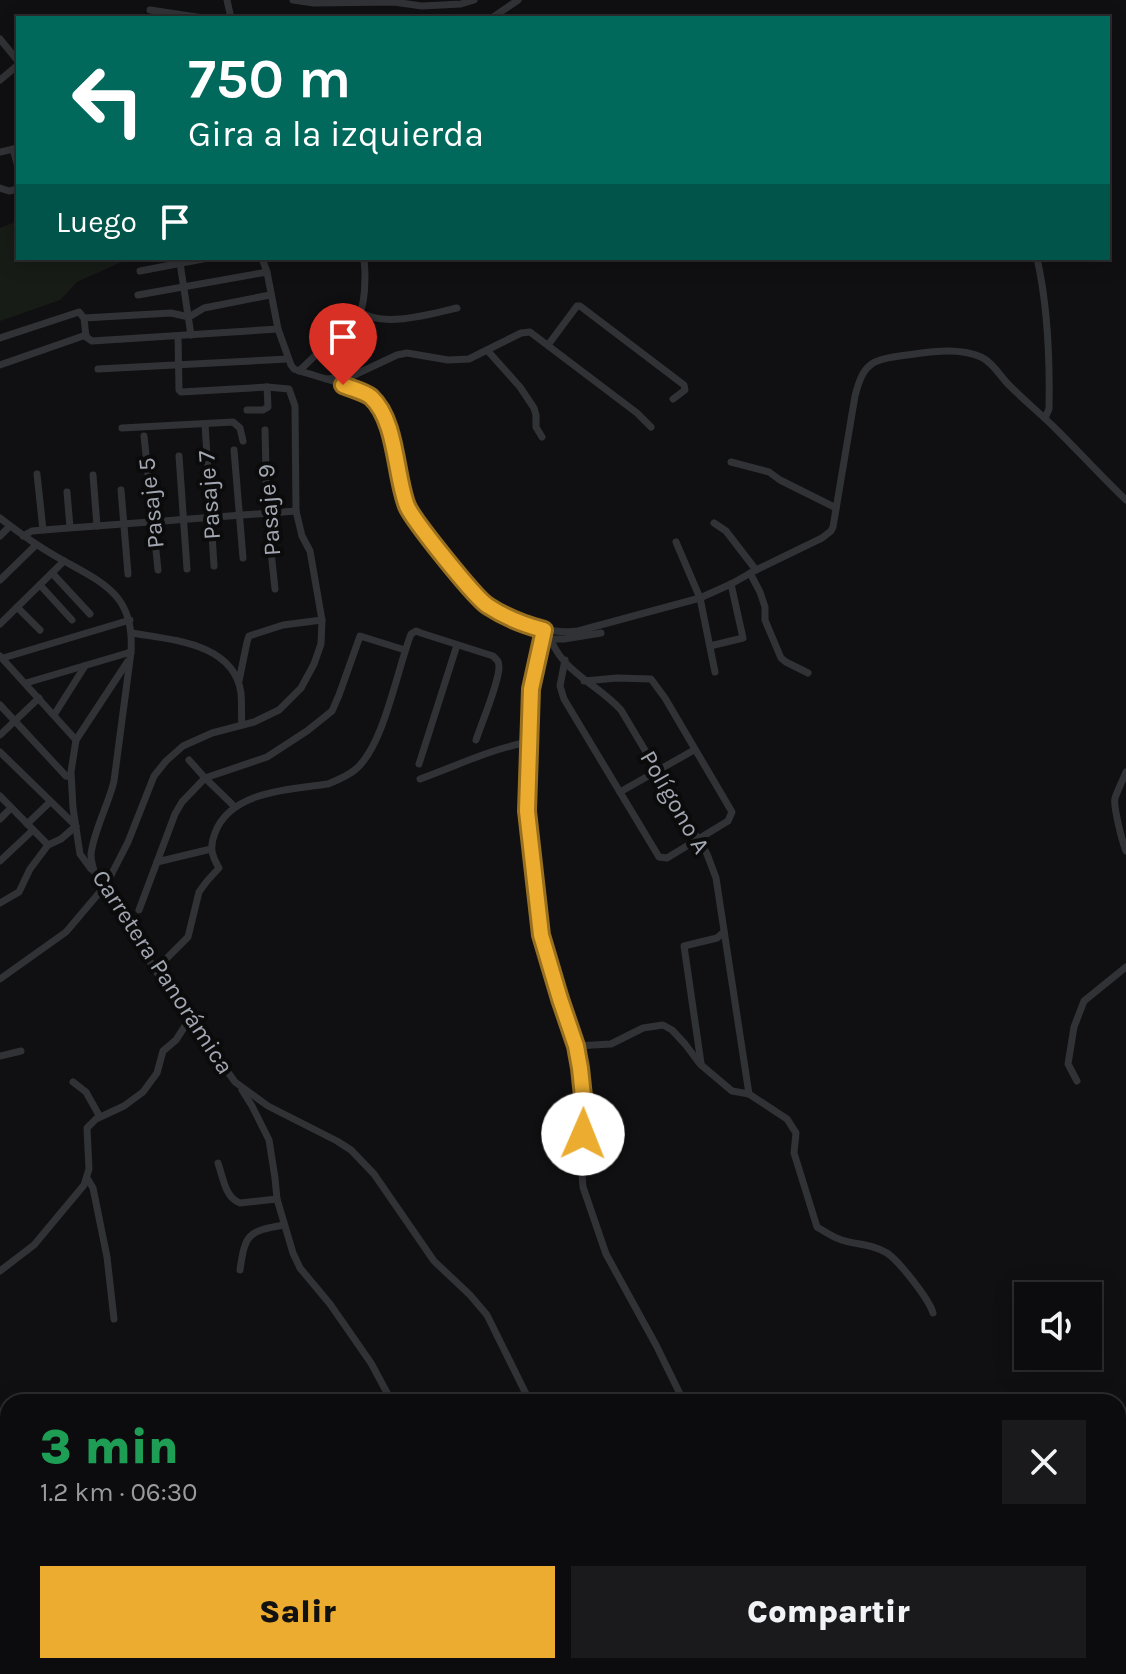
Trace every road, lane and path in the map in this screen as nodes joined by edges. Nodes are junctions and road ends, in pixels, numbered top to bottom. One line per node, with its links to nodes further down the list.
1 (293, 0): 2 (street)
2 (474, 0)
3 (518, 0): 6 (street)
4 (150, 10): 5 (street)
5 (190, 16)
6 (495, 16)
7 (0, 39): 8 (street)
8 (16, 60)
9 (16, 65): 10 (street)
10 (0, 80)
11 (16, 149): 12 (street)
12 (0, 152)
13 (197, 260): 17 (street)
14 (263, 260): 19 (street)
15 (364, 260): 24 (street)
16 (1037, 260): 43 (street)
17 (180, 263): 18 (street); 20 (street)
18 (140, 271)
19 (267, 272): 20 (street); 22 (street)
20 (184, 287): 21 (street); 25 (street)
21 (138, 295)
22 (270, 295): 25 (street); 27 (street)
23 (457, 308): 24 (street)
24 (361, 312): 38 (street)
25 (189, 317): 26 (street); 29 (street)
26 (84, 318): 28 (street); 31 (street)
27 (278, 329): 29 (street); 34 (street)
28 (86, 335): 30 (street); 35 (street)
29 (191, 335): 30 (street)
30 (178, 336): 36 (street)
31 (0, 338)
32 (548, 345): 33 (street); 41 (street); 45 (street)
33 (487, 350): 39 (street); 49 (street)
34 (288, 359): 36 (street); 38 (street)
35 (0, 365)
36 (178, 365): 37 (street); 40 (street)
37 (98, 369)
38 (299, 371): 39 (street)
39 (324, 379): 98 (street)
40 (267, 387): 42 (street); 60 (street)
41 (673, 399)
42 (247, 410)
43 (1045, 418): 58 (street); 59 (street)
44 (205, 424): 46 (street); 50 (street); 63 (street, Pasaje 7)
45 (651, 427)
46 (122, 428)
47 (265, 430): 61 (street, Pasaje 9)
48 (144, 436): 66 (street, Pasaje 5)
49 (542, 437)
50 (243, 441)
51 (234, 450): 62 (street)
52 (179, 456): 65 (street)
53 (731, 462): 59 (street)
54 (37, 474): 72 (street)
55 (93, 475): 70 (street)
56 (121, 490): 68 (street)
57 (67, 492): 71 (street)
58 (1126, 500)
59 (836, 508): 82 (street)
60 (296, 511): 61 (street); 94 (street)
61 (267, 514): 62 (street); 88 (street, Pasaje 9)
62 (239, 515): 63 (street); 77 (street)
63 (210, 517): 65 (street); 79 (street, Pasaje 7)
64 (0, 518): 69 (street)
65 (183, 519): 66 (street); 80 (street)
66 (154, 521): 68 (street); 81 (street, Pasaje 5)
67 (714, 523): 82 (street)
68 (123, 524): 70 (street); 84 (street)
69 (10, 526): 73 (street); 74 (street)
70 (97, 526): 71 (street)
71 (70, 527): 72 (street)
72 (43, 530): 74 (street)
73 (0, 536)
74 (23, 536): 76 (street)
75 (676, 542): 89 (street)
76 (36, 545): 78 (street); 85 (street)
77 (243, 558)
78 (64, 561): 83 (street); 93 (street)
79 (214, 566)
80 (187, 569)
81 (158, 570)
82 (753, 572): 86 (street); 108 (street)
83 (52, 573): 87 (street); 91 (street)
84 (128, 574)
85 (0, 580)
86 (731, 584): 89 (street); 101 (street)
87 (40, 585): 90 (street); 92 (street)
88 (275, 589)
89 (700, 598): 98 (street); 101 (street)
90 (17, 607): 95 (street); 96 (street)
91 (90, 614)
92 (72, 620)
93 (130, 620): 97 (street, Carretera Panorámica); 104 (street)
94 (322, 620): 111 (street); 116 (street)
95 (0, 624)
96 (40, 630)
97 (132, 633): 103 (street, Carretera Panorámica); 111 (street)
98 (547, 633): 99 (street); 105 (street, Polígono A); 120 (street)
99 (601, 633)
100 (457, 645): 102 (street); 119 (street); 124 (street)
101 (710, 646): 107 (street)
102 (405, 650): 128 (street); 133 (street)
103 (130, 656): 106 (street); 118 (street); 144 (street, Carretera Panorámica)
104 (2, 659): 110 (street)
105 (565, 660): 109 (street, Polígono A); 130 (street)
106 (85, 666): 110 (street); 114 (street)
107 (715, 672)
108 (808, 673)
109 (584, 681): 121 (street); 125 (street, Polígono A)
110 (26, 683): 112 (street)
111 (238, 683): 116 (street)
112 (39, 698): 114 (street); 115 (street)
113 (0, 705): 115 (street)
114 (54, 715): 118 (street)
115 (14, 722): 117 (street); 127 (street)
116 (242, 725): 145 (street)
117 (0, 735)
118 (76, 740): 127 (street)
119 (476, 740)
120 (529, 742): 129 (street); 154 (street)
121 (694, 750): 125 (street); 138 (street)
122 (0, 752): 132 (street)
123 (189, 760): 128 (street)
124 (419, 764)
125 (658, 772): 130 (street); 138 (street, Polígono A)
126 (1126, 772): 141 (street)
127 (71, 777): 136 (street)
128 (205, 778): 133 (street); 143 (street)
129 (420, 779)
130 (620, 792): 138 (street)
131 (0, 796): 134 (street)
132 (50, 802): 136 (street); 137 (street)
133 (235, 807): 140 (street)
134 (11, 808): 135 (street); 137 (street)
135 (0, 819)
136 (76, 826): 139 (street); 144 (street)
137 (30, 827): 139 (street); 142 (street)
138 (698, 838): 149 (street, Polígono A)
139 (48, 845): 147 (street)
140 (211, 849): 143 (street); 151 (street)
141 (1126, 851)
142 (0, 861)
143 (157, 862): 148 (street)
144 (97, 879): 151 (street, Carretera Panorámica)
145 (108, 881)
146 (99, 893): 152 (street)
147 (0, 903)
148 (139, 910)
149 (724, 932): 157 (street); 161 (street, Polígono A)
150 (1126, 967): 158 (street)
151 (155, 970): 153 (street, Carretera Panorámica)
152 (0, 979)
153 (190, 1022): 160 (street, Carretera Panorámica); 162 (street)
154 (576, 1046): 157 (street); 173 (street)
155 (21, 1051): 156 (street)
156 (0, 1056)
157 (702, 1066): 161 (street)
158 (1077, 1081)
159 (73, 1082): 162 (street)
160 (242, 1088): 165 (street); 172 (street, Carretera Panorámica)
161 (749, 1094): 169 (street)
162 (100, 1117): 164 (street)
163 (218, 1163): 165 (street)
164 (87, 1178): 168 (street); 170 (street)
165 (277, 1199): 166 (street)
166 (284, 1225): 167 (street); 171 (street)
167 (240, 1270)
168 (0, 1271)
169 (933, 1313)
170 (114, 1319)
171 (388, 1394)
172 (526, 1394)
173 (680, 1394)

